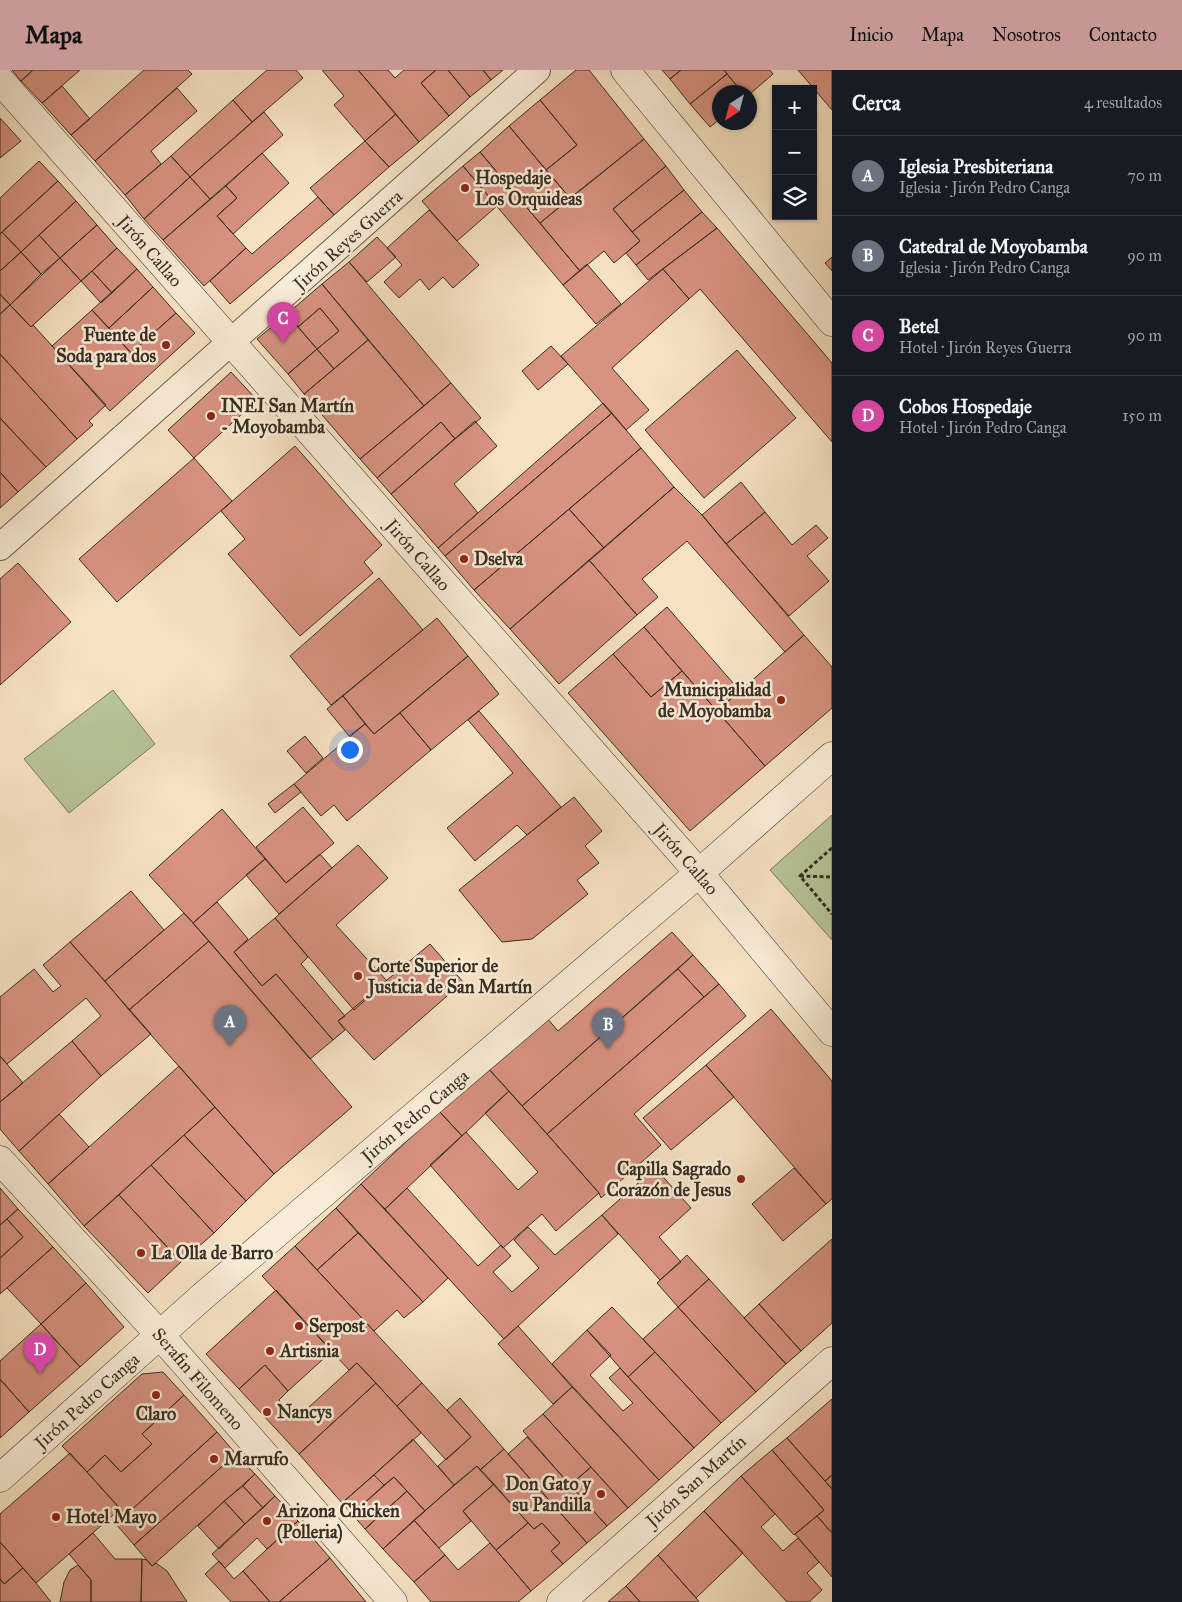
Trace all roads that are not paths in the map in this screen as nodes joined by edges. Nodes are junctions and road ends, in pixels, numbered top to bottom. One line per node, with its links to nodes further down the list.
1 (537, 70): 5 (street, Jirón Reyes Guerra)
2 (624, 70): 4 (street)
3 (0, 80): 5 (street, Jirón Callao)
4 (832, 322)
5 (232, 344): 6 (street, Jirón Reyes Guerra); 8 (street, Jirón Callao)
6 (0, 547)
7 (832, 756): 8 (street, Jirón Pedro Canga)
8 (699, 873): 9 (street, Jirón Callao); 11 (street, Jirón Pedro Canga)
9 (832, 1032)
10 (0, 1160): 11 (street, Serafin Filomeno)
11 (160, 1335): 13 (street, Jirón Pedro Canga); 14 (street, Serafin Filomeno)
12 (832, 1361): 15 (street, Jirón San Martín)
13 (0, 1478)
14 (393, 1602)
15 (561, 1602)

